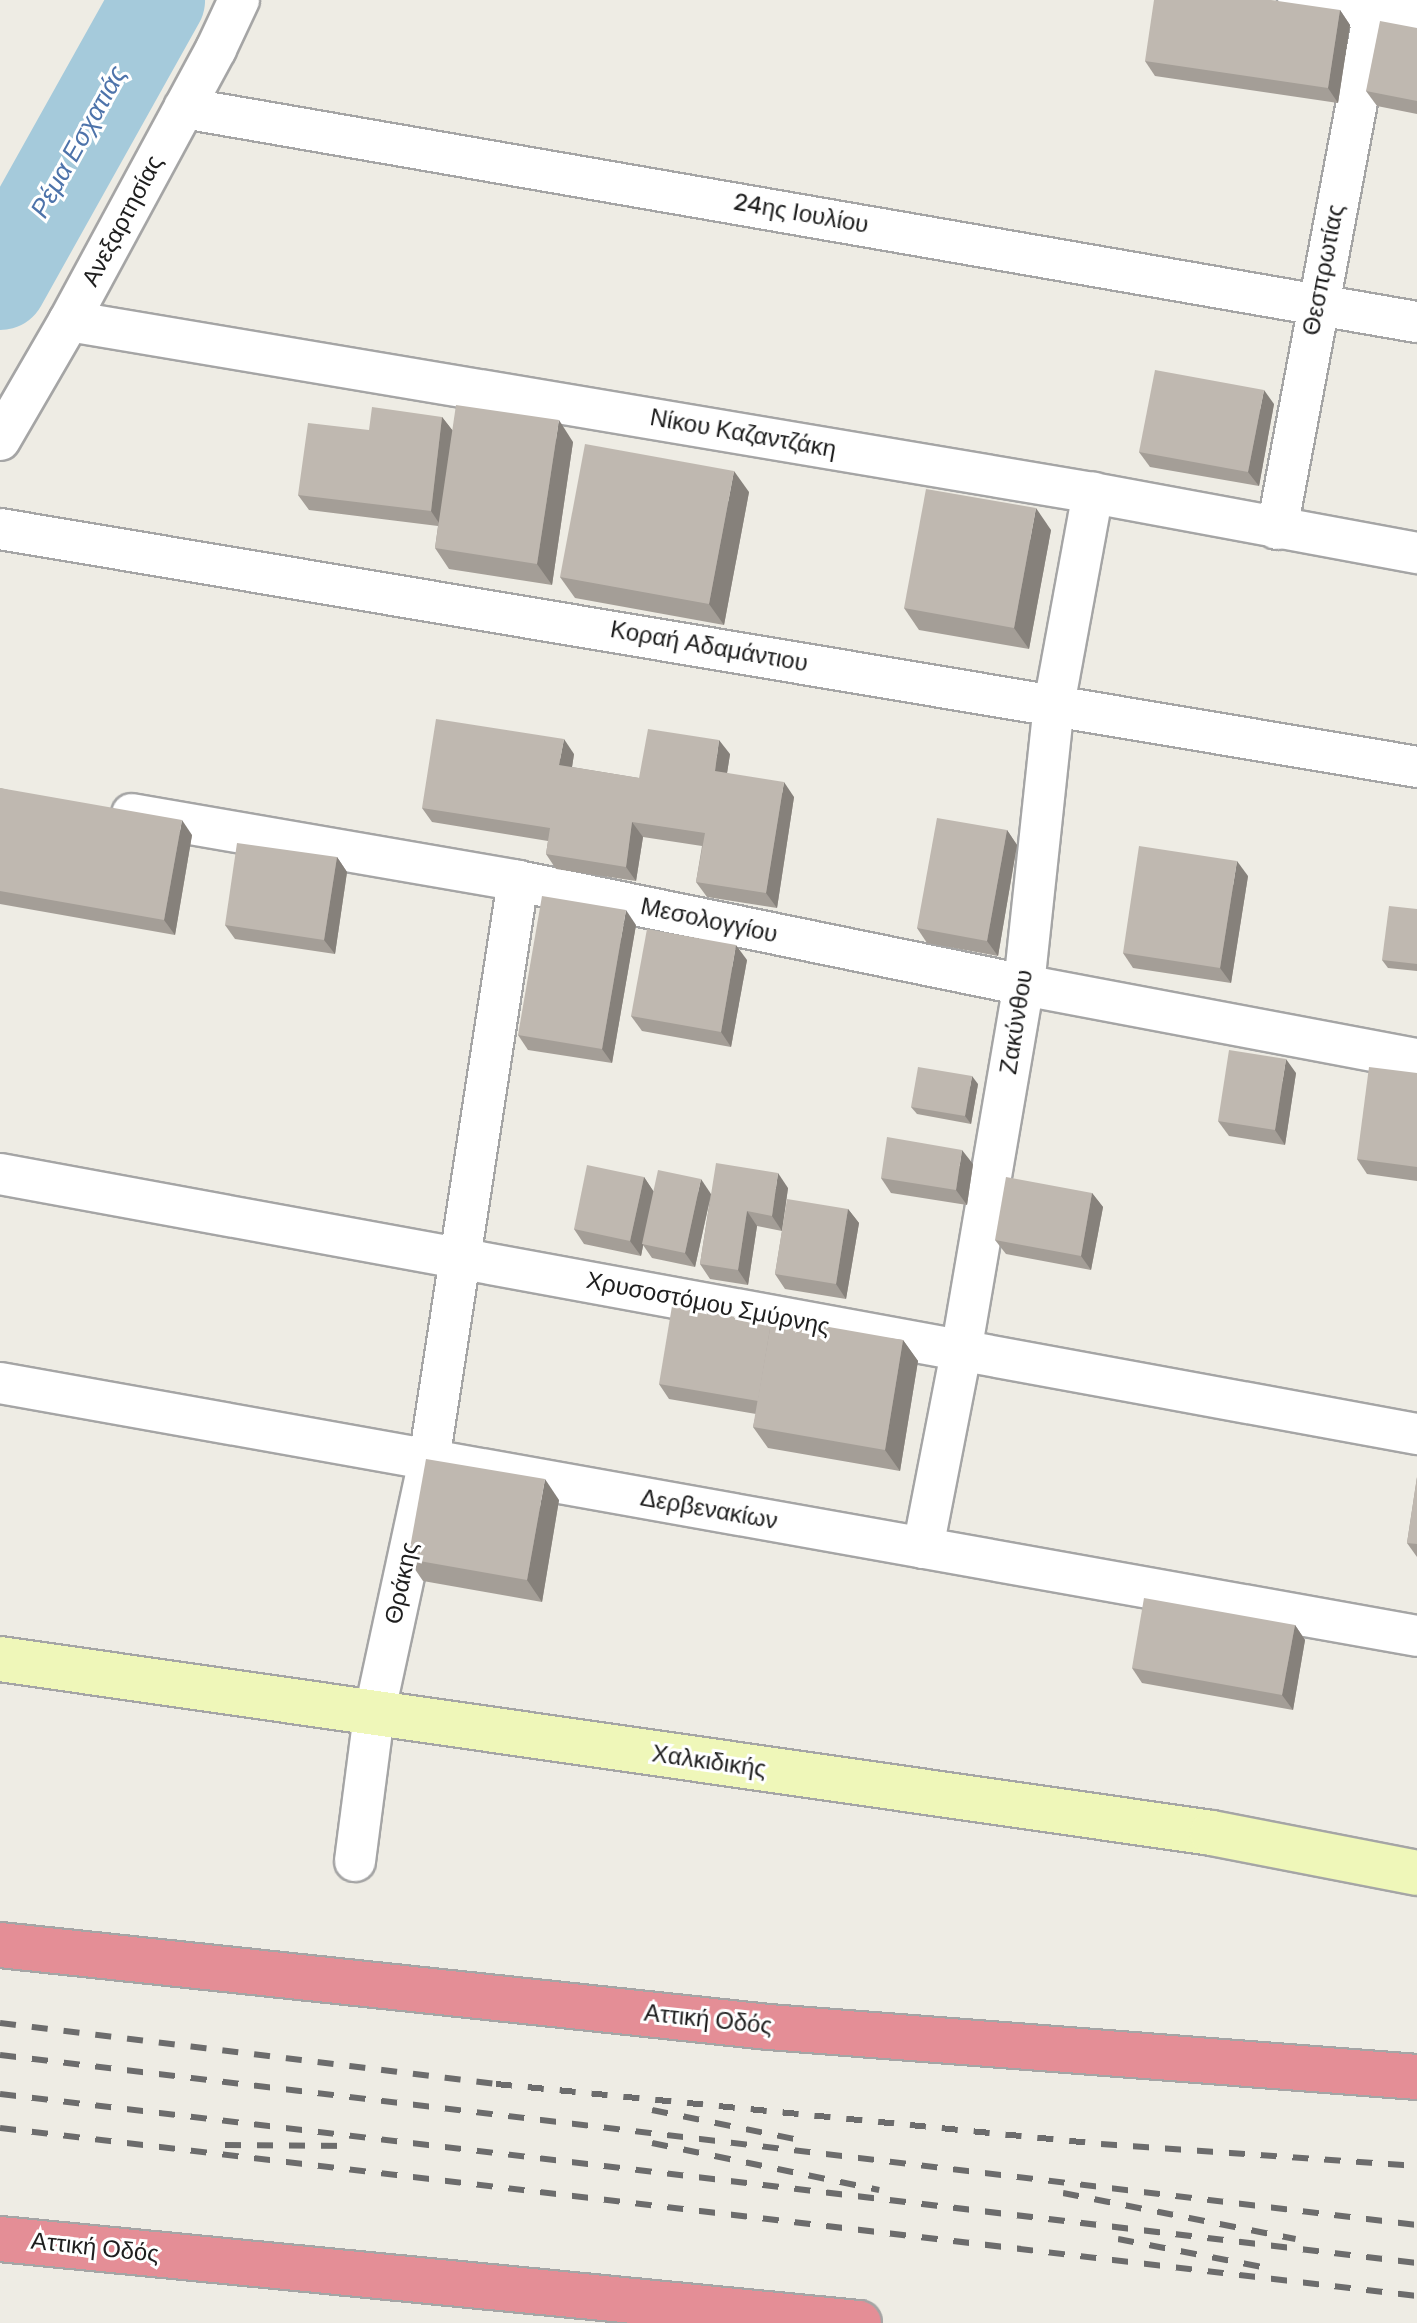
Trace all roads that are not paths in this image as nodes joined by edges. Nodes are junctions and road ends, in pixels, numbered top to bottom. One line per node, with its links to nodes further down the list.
1 (239, 0): 5 (street, Ανεξαρτησίας)
2 (1298, 0): 3 (street)
3 (1374, 11): 4 (street); 6 (street, Θεσπρωτίας)
4 (1417, 16)
5 (184, 108): 6 (street, 24ης Ιουλίου); 7 (street, Ανεξαρτησίας)
6 (1317, 303): 8 (street, 24ης Ιουλίου); 12 (street, Θεσπρωτίας)
7 (69, 321): 9 (street, Ανεξαρτησίας); 10 (street, Νίκου Καζαντζάκη)
8 (1417, 322)
9 (0, 440)
10 (1093, 493): 12 (street, Νίκου Καζαντζάκη); 14 (street, Ζακύνθου)
11 (0, 529): 14 (street, Κοραή Αδαμάντιου)
12 (1277, 529): 13 (street, Νίκου Καζαντζάκη)
13 (1417, 553)
14 (1054, 705): 15 (street, Κοραή Αδαμάντιου); 18 (street, Ζακύνθου)
15 (1417, 767)
16 (94, 807): 17 (street, Μεσολογγίου)
17 (518, 881): 18 (street, Μεσολογγίου); 21 (street, Θράκης)
18 (1024, 985): 19 (street, Μεσολογγίου); 22 (street, Ζακύνθου)
19 (1417, 1059)
20 (0, 1174): 21 (street, Χρυσοστόμου Σμύρνης)
21 (462, 1258): 22 (street, Χρυσοστόμου Σμύρνης); 25 (street, Θράκης)
22 (961, 1352): 24 (street, Χρυσοστόμου Σμύρνης); 26 (street, Ζακύνθου)
23 (0, 1383): 25 (street, Δερβενακίων)
24 (1417, 1434)
25 (429, 1460): 26 (street, Δερβενακίων); 29 (street, Θράκης)
26 (923, 1548): 27 (street, Δερβενακίων)
27 (1417, 1636)
28 (0, 1659): 29 (street, Χαλκιδικής)
29 (374, 1715): 30 (street, Θράκης); 31 (street, Χαλκιδικής)
30 (355, 1861)
31 (1417, 1873)
32 (0, 1945): 33 (highway, Αττική Οδός)
33 (1417, 2077)
34 (0, 2239): 35 (highway, Αττική Οδός)
35 (859, 2323)

